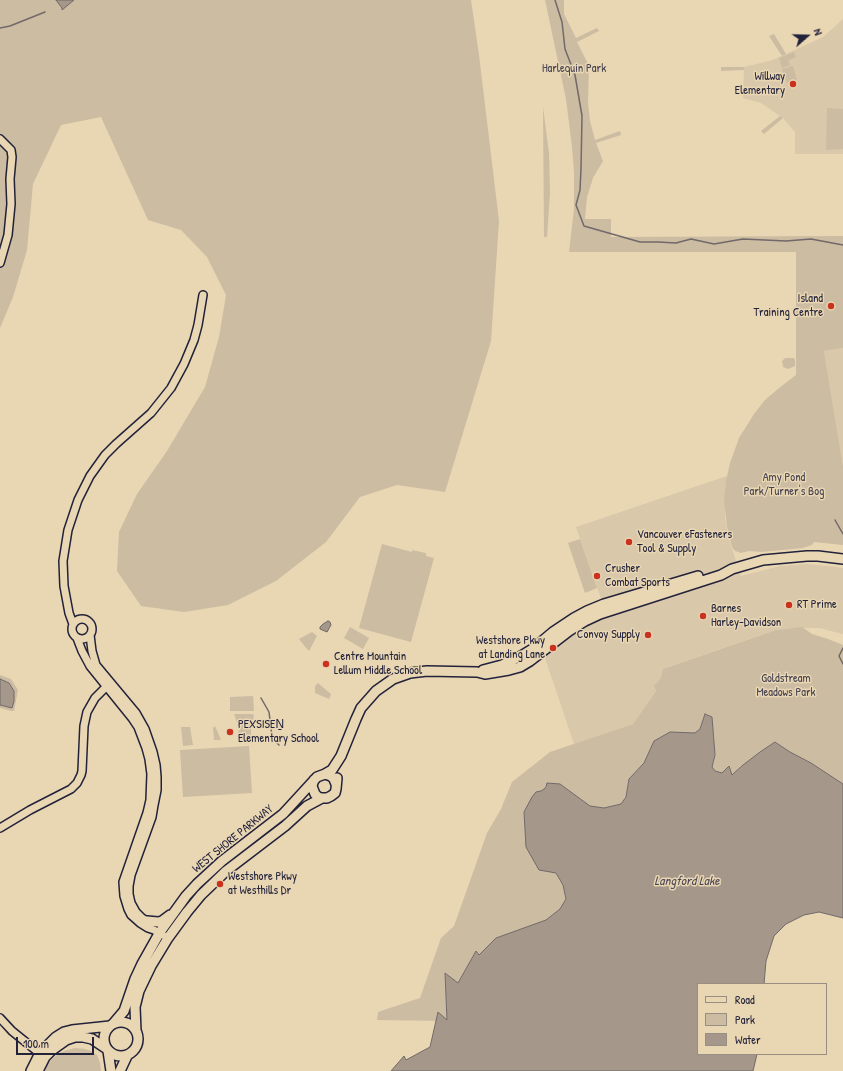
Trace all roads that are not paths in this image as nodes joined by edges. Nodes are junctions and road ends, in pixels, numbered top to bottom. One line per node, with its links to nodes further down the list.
1 (0, 139): 2 (street)
2 (0, 262)
3 (203, 295): 5 (street)
4 (843, 559): 11 (main road)
5 (68, 607): 6 (street); 7 (street)
6 (82, 619): 7 (street); 8 (street)
7 (73, 624): 9 (street)
8 (90, 635): 9 (street); 10 (street)
9 (77, 638): 10 (street)
10 (108, 685): 16 (street); 18 (street); 19 (street)
11 (341, 756): 12 (main road); 14 (main road)
12 (325, 774): 13 (main road); 14 (main road)
13 (314, 780): 15 (main road); 17 (main road, WEST SHORE PARKWAY)
14 (336, 784): 15 (main road)
15 (322, 798): 20 (main road, WEST SHORE PARKWAY)
16 (0, 828)
17 (173, 913): 18 (main road); 19 (main road, WEST SHORE PARKWAY)
18 (147, 921): 19 (street)
19 (157, 931): 20 (street); 22 (main road, WEST SHORE PARKWAY)
20 (168, 938): 23 (main road, WEST SHORE PARKWAY)
21 (0, 1018): 25 (street)
22 (112, 1025): 23 (main road); 24 (main road); 25 (main road)
23 (136, 1031): 26 (main road)
24 (108, 1050): 25 (main road); 26 (main road); 29 (main road)
25 (42, 1055): 27 (main road); 28 (main road)
26 (127, 1056): 30 (main road)
27 (31, 1071)
28 (38, 1071)
29 (111, 1071)
30 (120, 1071)

